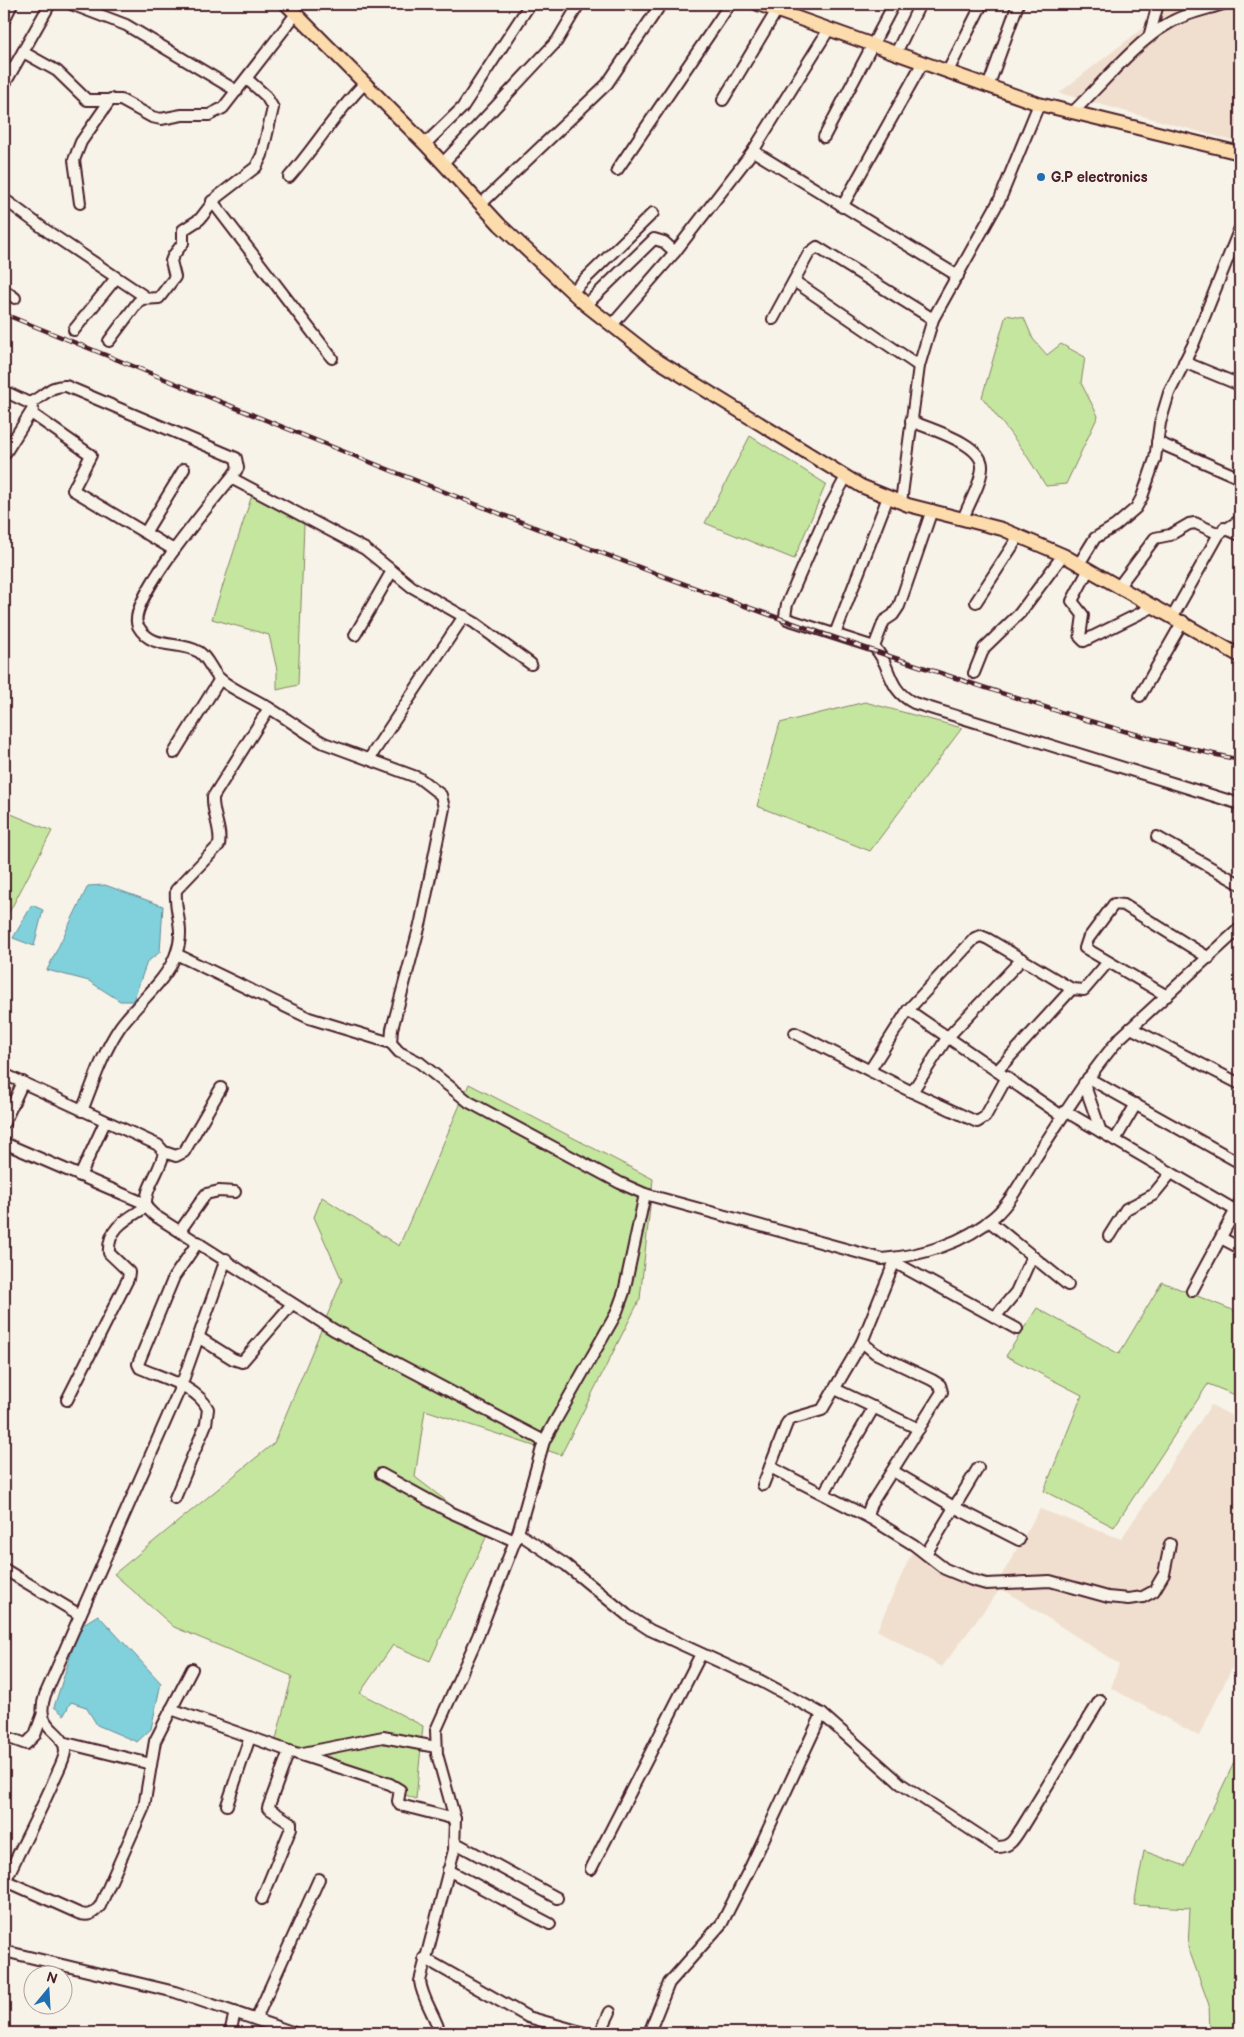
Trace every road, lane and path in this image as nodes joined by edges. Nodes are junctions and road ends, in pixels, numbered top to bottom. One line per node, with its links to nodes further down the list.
1 (12, 4): 17 (street)
2 (49, 4): 21 (street)
3 (71, 4): 29 (street)
4 (286, 4): 16 (main road)
5 (530, 4): 35 (street)
6 (579, 4): 38 (street)
7 (661, 4): 44 (street)
8 (730, 4): 39 (street)
9 (894, 4): 20 (street)
10 (920, 4): 22 (street)
11 (982, 4): 24 (street)
12 (1018, 4): 28 (street)
13 (1158, 4): 19 (street)
14 (1223, 4): 19 (street)
15 (768, 6): 18 (main road); 31 (street)
16 (296, 14): 25 (street); 26 (main road)
17 (4, 20)
18 (830, 29): 20 (main road); 36 (street)
19 (1149, 37): 33 (street)
20 (871, 44): 22 (main road); 34 (street)
21 (22, 52): 27 (street); 30 (street)
22 (896, 53): 23 (main road)
23 (923, 62): 24 (main road); 45 (street)
24 (948, 71): 28 (main road)
25 (247, 80): 29 (street); 42 (street)
26 (365, 83): 35 (main road); 40 (street)
27 (4, 86)
28 (988, 87): 32 (main road)
29 (237, 91): 30 (street)
30 (111, 99): 43 (street)
31 (723, 100)
32 (1039, 104): 33 (main road); 50 (street)
33 (1074, 111): 37 (main road)
34 (824, 137)
35 (425, 144): 38 (main road)
36 (753, 151): 45 (street); 49 (street)
37 (1240, 153)
38 (443, 164): 44 (main road)
39 (617, 170)
40 (289, 177)
41 (4, 199): 51 (street)
42 (212, 201): 56 (street); 63 (street)
43 (80, 204)
44 (481, 204): 54 (main road)
45 (842, 207): 50 (street)
46 (652, 213): 54 (street)
47 (1240, 228): 48 (street)
48 (1237, 246): 64 (street)
49 (675, 252): 57 (street); 60 (street)
50 (958, 276): 59 (street)
51 (116, 278): 56 (street); 61 (street)
52 (794, 281): 58 (street); 59 (street); 65 (street)
53 (4, 290): 55 (street)
54 (572, 292): 57 (main road)
55 (15, 298)
56 (147, 298): 62 (street)
57 (586, 304): 60 (main road)
58 (773, 319)
59 (933, 319): 65 (street)
60 (612, 326): 74 (main road)
61 (74, 330)
62 (109, 340)
63 (332, 358)
64 (1184, 362): 66 (street); 71 (street)
65 (919, 366): 70 (street)
66 (1240, 385)
67 (4, 391): 68 (street)
68 (39, 399): 69 (street); 75 (street)
69 (30, 413): 72 (street); 83 (street)
70 (911, 421): 78 (street); 80 (street)
71 (1157, 442): 76 (street); 88 (street)
72 (4, 455)
73 (184, 470): 83 (street)
74 (846, 477): 77 (main road); 95 (street)
75 (231, 478): 86 (street); 89 (street)
76 (1240, 478)
77 (888, 497): 78 (main road); 95 (street)
78 (901, 502): 79 (main road)
79 (932, 510): 80 (main road); 97 (street)
80 (963, 519): 85 (main road)
81 (1240, 520): 82 (street)
82 (1221, 531): 84 (street); 90 (street); 94 (street)
83 (145, 533): 86 (street)
84 (1240, 535)
85 (1020, 536): 87 (main road); 91 (street)
86 (174, 550): 101 (street)
87 (1063, 555): 88 (main road); 100 (street)
88 (1084, 567): 90 (main road); 92 (street)
89 (392, 571): 93 (street); 96 (street)
90 (1118, 586): 92 (main road)
91 (976, 602)
92 (1155, 606): 94 (main road)
93 (464, 616): 99 (street); 105 (street)
94 (1178, 619): 98 (main road); 102 (street)
95 (835, 634): 97 (street)
96 (355, 635)
97 (874, 647): 106 (street)
98 (1240, 656)
99 (531, 664)
100 (974, 673)
101 (220, 679): 103 (street); 104 (street)
102 (1140, 696)
103 (269, 708): 105 (street); 110 (street)
104 (174, 754)
105 (369, 759): 120 (street)
106 (1240, 804)
107 (1157, 837): 108 (street)
108 (1240, 884)
109 (1240, 928): 111 (street)
110 (176, 954): 120 (street); 131 (street)
111 (1208, 958): 113 (street); 115 (street)
112 (1022, 959): 114 (street); 116 (street); 119 (street)
113 (1108, 962): 114 (street); 115 (street)
114 (1072, 989): 122 (street)
115 (1167, 996): 117 (street)
116 (908, 1010): 119 (street); 121 (street)
117 (1131, 1028): 125 (street); 127 (street)
118 (795, 1033): 121 (street)
119 (947, 1038): 122 (street); 129 (street)
120 (391, 1043): 143 (street)
121 (870, 1070): 129 (street)
122 (997, 1071): 124 (street)
123 (4, 1074): 126 (street)
124 (1007, 1077): 129 (street); 132 (street)
125 (1086, 1080): 130 (street); 132 (street); 135 (street)
126 (23, 1082): 131 (street); 134 (street)
127 (1240, 1084)
128 (221, 1088): 138 (street)
129 (912, 1092)
130 (1136, 1104): 136 (street); 139 (street)
131 (82, 1111): 133 (street)
132 (1064, 1114): 135 (street); 146 (street)
133 (105, 1122): 138 (street); 141 (street)
134 (4, 1123)
135 (1102, 1132): 136 (street)
136 (1115, 1140): 140 (street)
137 (4, 1143): 141 (street)
138 (164, 1152): 144 (street)
139 (1240, 1163)
140 (1171, 1173): 145 (street); 148 (street)
141 (80, 1176): 144 (street)
142 (235, 1192): 147 (street)
143 (645, 1194): 154 (street); 167 (street)
144 (146, 1206): 147 (street); 164 (street)
145 (1239, 1209): 149 (street)
146 (992, 1219): 152 (street); 154 (street)
147 (180, 1231): 150 (street)
148 (1109, 1236)
149 (1221, 1238): 151 (street); 156 (street)
150 (198, 1242): 153 (street); 162 (street)
151 (1240, 1248)
152 (1032, 1256): 155 (street); 158 (street)
153 (226, 1259): 157 (street); 160 (street)
154 (895, 1260): 158 (street); 161 (street)
155 (1068, 1285)
156 (1192, 1291)
157 (292, 1304): 160 (street); 167 (street)
158 (995, 1317): 159 (street)
159 (1017, 1329)
160 (198, 1337): 162 (street)
161 (862, 1342): 163 (street); 166 (street)
162 (180, 1386): 174 (street); 182 (street)
163 (835, 1389): 165 (street); 168 (street)
164 (68, 1400)
165 (874, 1407): 166 (street); 173 (street)
166 (919, 1429): 170 (street)
167 (544, 1441): 177 (street)
168 (770, 1467): 172 (street); 173 (street)
169 (978, 1468): 175 (street)
170 (893, 1470): 175 (street); 176 (street)
171 (381, 1474): 177 (street)
172 (763, 1485)
173 (824, 1493): 176 (street)
174 (175, 1498)
175 (954, 1507): 178 (street); 180 (street)
176 (870, 1518): 180 (street)
177 (516, 1537): 183 (street); 192 (street)
178 (1019, 1540)
179 (1170, 1544): 180 (street)
180 (926, 1554)
181 (4, 1569): 182 (street)
182 (80, 1615): 188 (street)
183 (701, 1654): 187 (street); 198 (street)
184 (192, 1669): 186 (street)
185 (1100, 1700): 187 (street)
186 (171, 1709): 190 (street); 194 (street)
187 (822, 1714): 216 (street)
188 (42, 1716): 189 (street); 191 (street)
189 (4, 1736)
190 (250, 1737): 193 (street); 195 (street)
191 (62, 1742): 194 (street); 201 (street)
192 (436, 1747): 193 (street); 196 (street)
193 (293, 1753): 196 (street); 203 (street)
194 (151, 1764): 201 (street)
195 (227, 1806)
196 (455, 1819): 197 (street)
197 (454, 1842): 199 (street); 202 (street)
198 (591, 1869)
199 (448, 1870): 204 (street); 206 (street)
200 (319, 1879): 209 (street)
201 (4, 1881)
202 (558, 1898)
203 (262, 1899)
204 (550, 1924)
205 (4, 1951): 207 (street)
206 (424, 1958): 210 (street); 213 (street)
207 (235, 2012): 209 (street); 211 (street)
208 (610, 2012): 215 (street)
209 (256, 2019): 212 (street)
210 (550, 2029): 214 (street)
211 (230, 2033)
212 (295, 2033)
213 (440, 2033)
214 (586, 2033)
215 (600, 2033)
216 (649, 2033)

